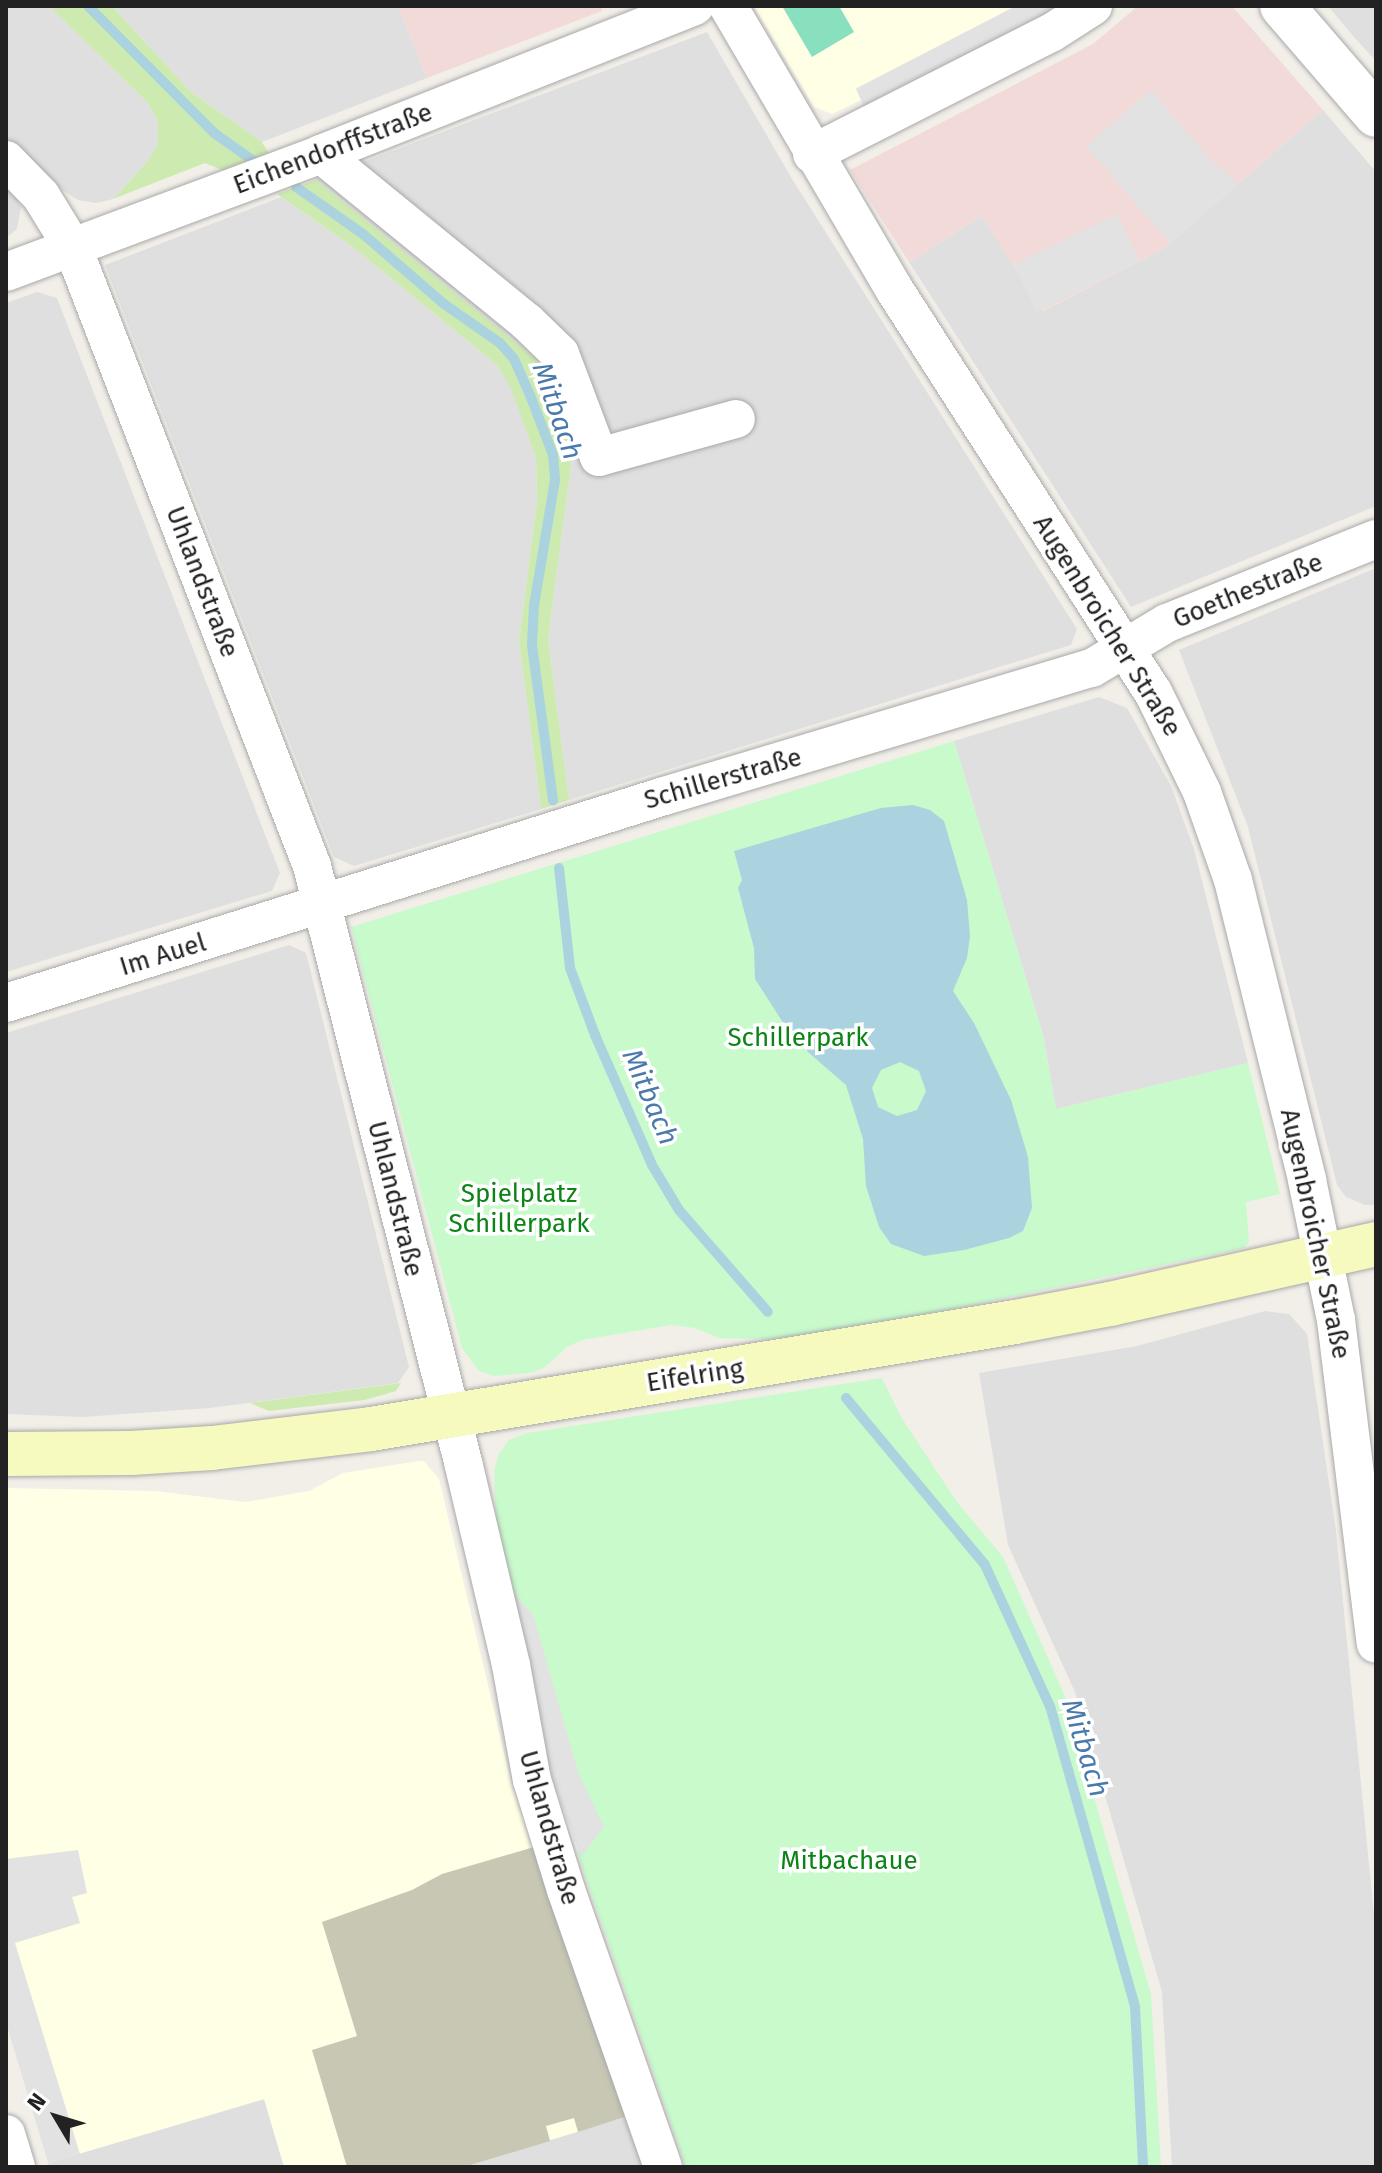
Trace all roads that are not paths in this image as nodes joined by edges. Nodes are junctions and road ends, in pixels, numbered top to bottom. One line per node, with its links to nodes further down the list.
1 (695, 6): 6 (street, Eichendorffstraße)
2 (728, 6): 7 (street, Augenbroicher Straße)
3 (1093, 6): 7 (street)
4 (1282, 6): 5 (street)
5 (1376, 115)
6 (321, 154): 9 (street, Eichendorffstraße); 11 (street)
7 (812, 154): 13 (street, Augenbroicher Straße)
8 (6, 160): 9 (street)
9 (73, 248): 10 (street); 14 (street, Uhlandstraße)
10 (6, 272)
11 (736, 419)
12 (1376, 539): 13 (street, Goethestraße)
13 (1125, 651): 14 (street, Schillerstraße); 17 (street, Augenbroicher Straße)
14 (320, 905): 15 (street, Im Auel); 18 (street, Uhlandstraße)
15 (6, 1003)
16 (1376, 1244): 17 (main road, Eifelring)
17 (1321, 1257): 18 (main road, Eifelring); 20 (street, Augenbroicher Straße)
18 (451, 1416): 19 (main road, Eifelring); 23 (street, Uhlandstraße)
19 (6, 1454)
20 (1376, 1644)
21 (6, 2134): 22 (street)
22 (16, 2167)
23 (663, 2167)

